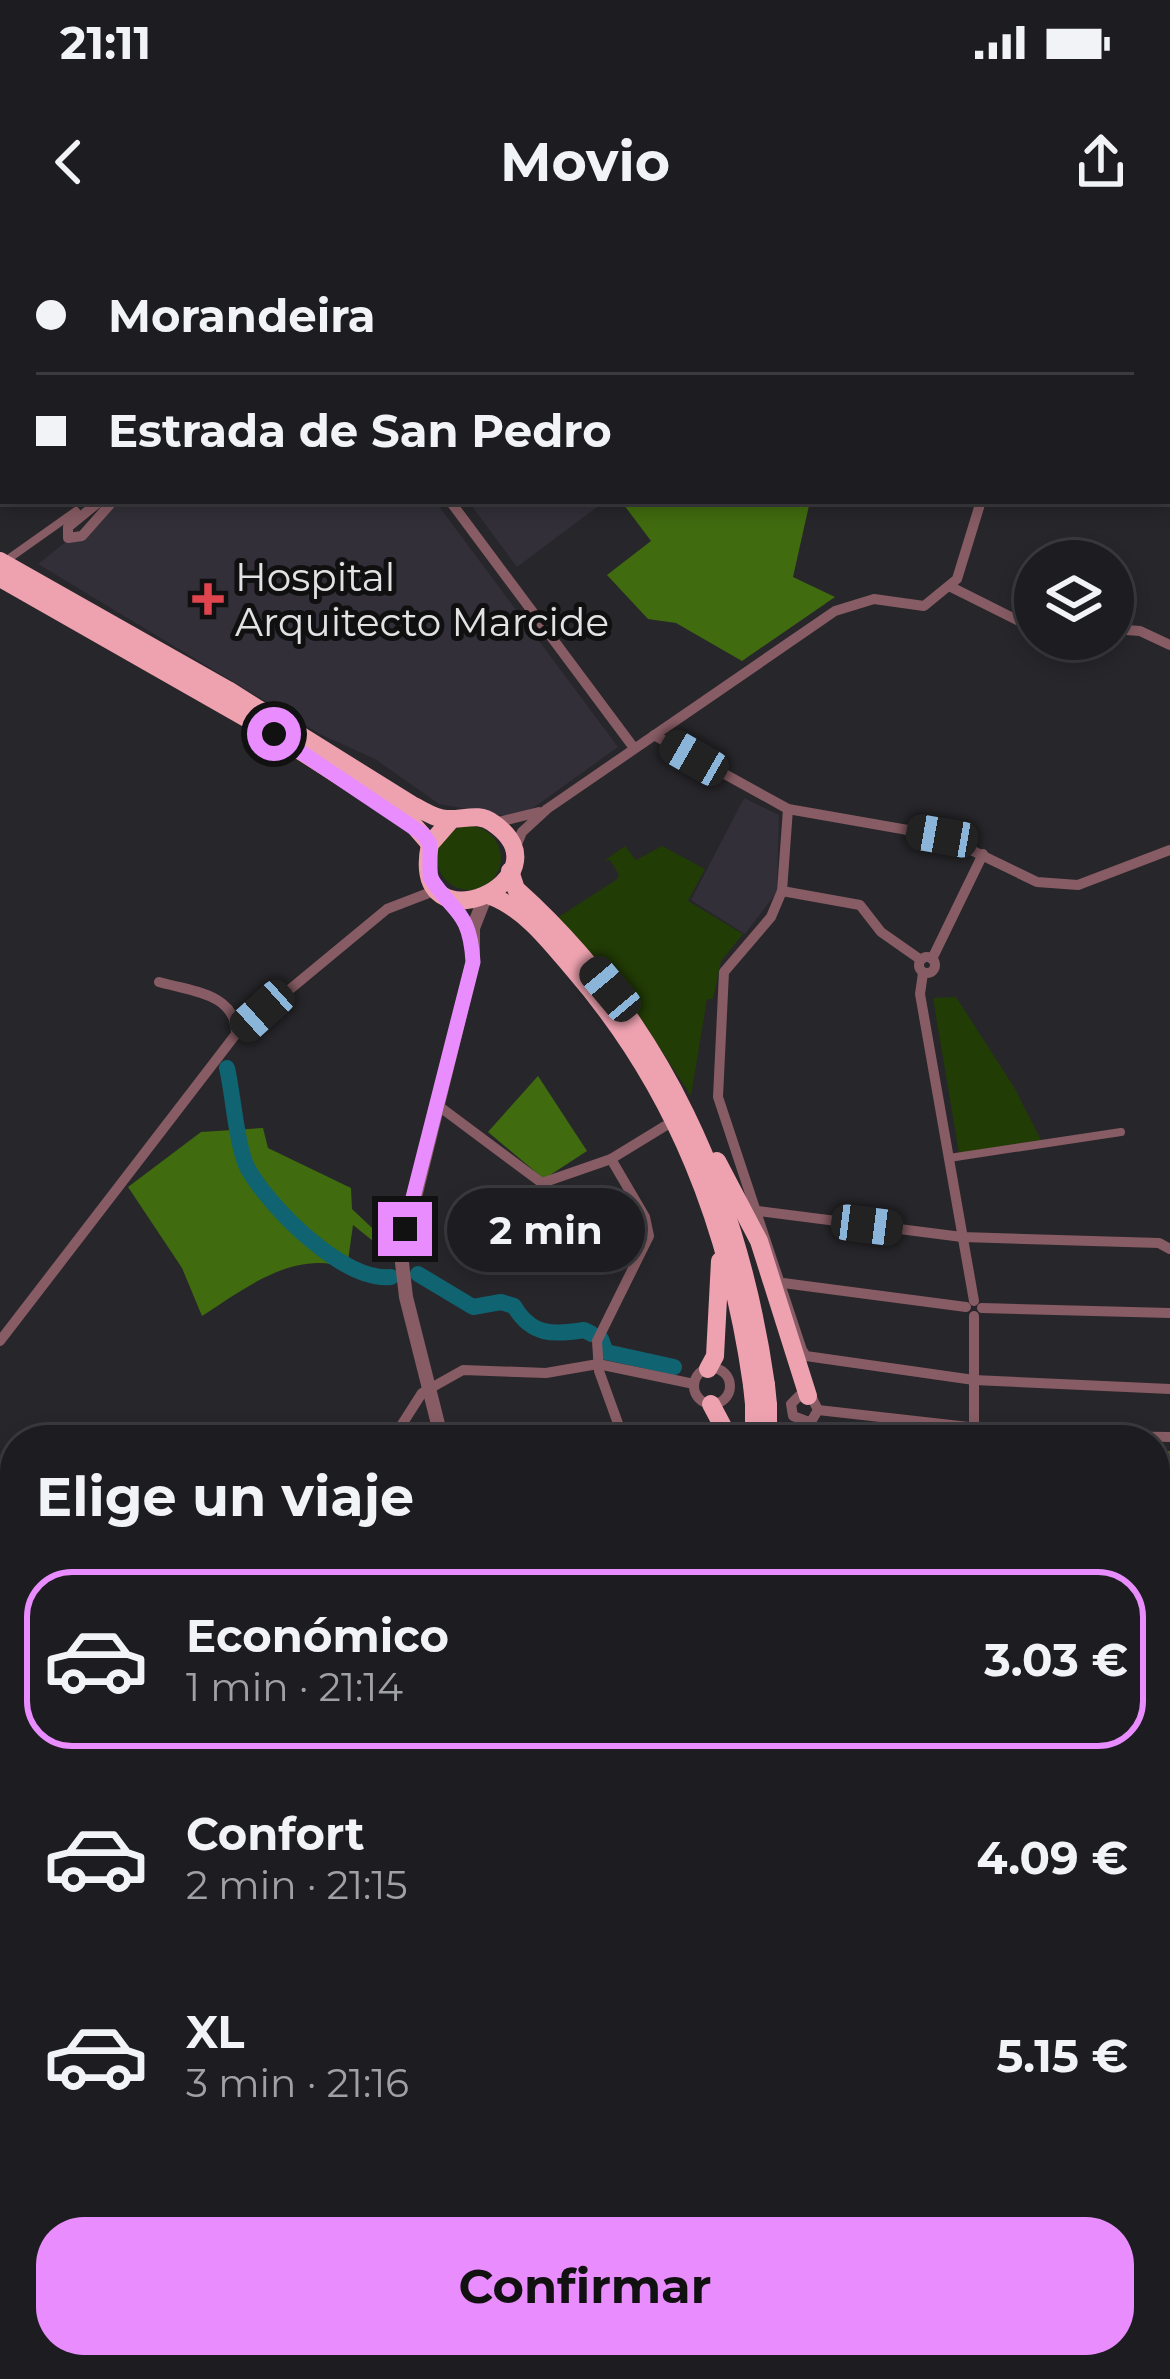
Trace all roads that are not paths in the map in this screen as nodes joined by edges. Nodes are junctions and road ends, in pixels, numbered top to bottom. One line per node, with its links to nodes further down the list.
1 (96, 504): 2 (street)
2 (110, 504)
3 (452, 504): 13 (street)
4 (981, 504): 8 (street)
5 (76, 511): 6 (street)
6 (5, 559): 16 (highway)
7 (0, 578): 18 (highway)
8 (951, 586): 9 (street); 12 (street)
9 (1014, 618)
10 (1134, 631): 11 (street)
11 (1170, 645)
12 (654, 735): 13 (street); 15 (street)
13 (634, 748): 14 (street)
14 (548, 809): 17 (street); 21 (street)
15 (788, 809): 20 (street); 23 (street)
16 (451, 820): 17 (highway); 18 (highway)
17 (494, 823): 21 (highway)
18 (430, 844): 22 (highway)
19 (1170, 850): 20 (street)
20 (983, 854): 28 (street)
21 (511, 865): 25 (highway); 34 (highway)
22 (428, 866): 24 (highway); 26 (street)
23 (782, 891): 28 (street); 38 (street)
24 (445, 894): 25 (highway); 26 (street); 27 (street)
25 (488, 898): 27 (street); 37 (highway)
26 (405, 900): 30 (street)
27 (472, 937): 31 (street)
28 (925, 964): 35 (street)
29 (160, 982): 30 (street)
30 (236, 1034): 44 (street)
31 (436, 1104): 36 (street); 49 (street)
32 (665, 1126): 36 (street)
33 (1121, 1132): 35 (street)
34 (699, 1136): 52 (highway); 53 (highway)
35 (947, 1158): 39 (street)
36 (610, 1159): 46 (street)
37 (703, 1180): 47 (highway); 52 (highway)
38 (758, 1211): 39 (street); 41 (street)
39 (962, 1237): 40 (street); 42 (street)
40 (1170, 1249)
41 (783, 1283): 42 (street); 45 (street)
42 (974, 1308): 43 (street); 48 (street)
43 (1170, 1313)
44 (0, 1341)
45 (804, 1353): 48 (street); 53 (street)
46 (598, 1364): 47 (street); 49 (street); 58 (street)
47 (701, 1376): 51 (street); 54 (street)
48 (974, 1380): 50 (street); 64 (street)
49 (429, 1389): 56 (street); 57 (street)
50 (1170, 1389)
51 (729, 1391): 53 (street); 54 (street)
52 (760, 1395): 60 (highway); 61 (highway)
53 (806, 1400): 55 (street); 55 (street); 63 (street)
54 (711, 1404): 59 (highway)
55 (809, 1422): 62 (street)
56 (400, 1425)
57 (438, 1425)
58 (619, 1425)
59 (722, 1425)
60 (756, 1425)
61 (765, 1425)
62 (808, 1425)
63 (946, 1425)
64 (974, 1425)

